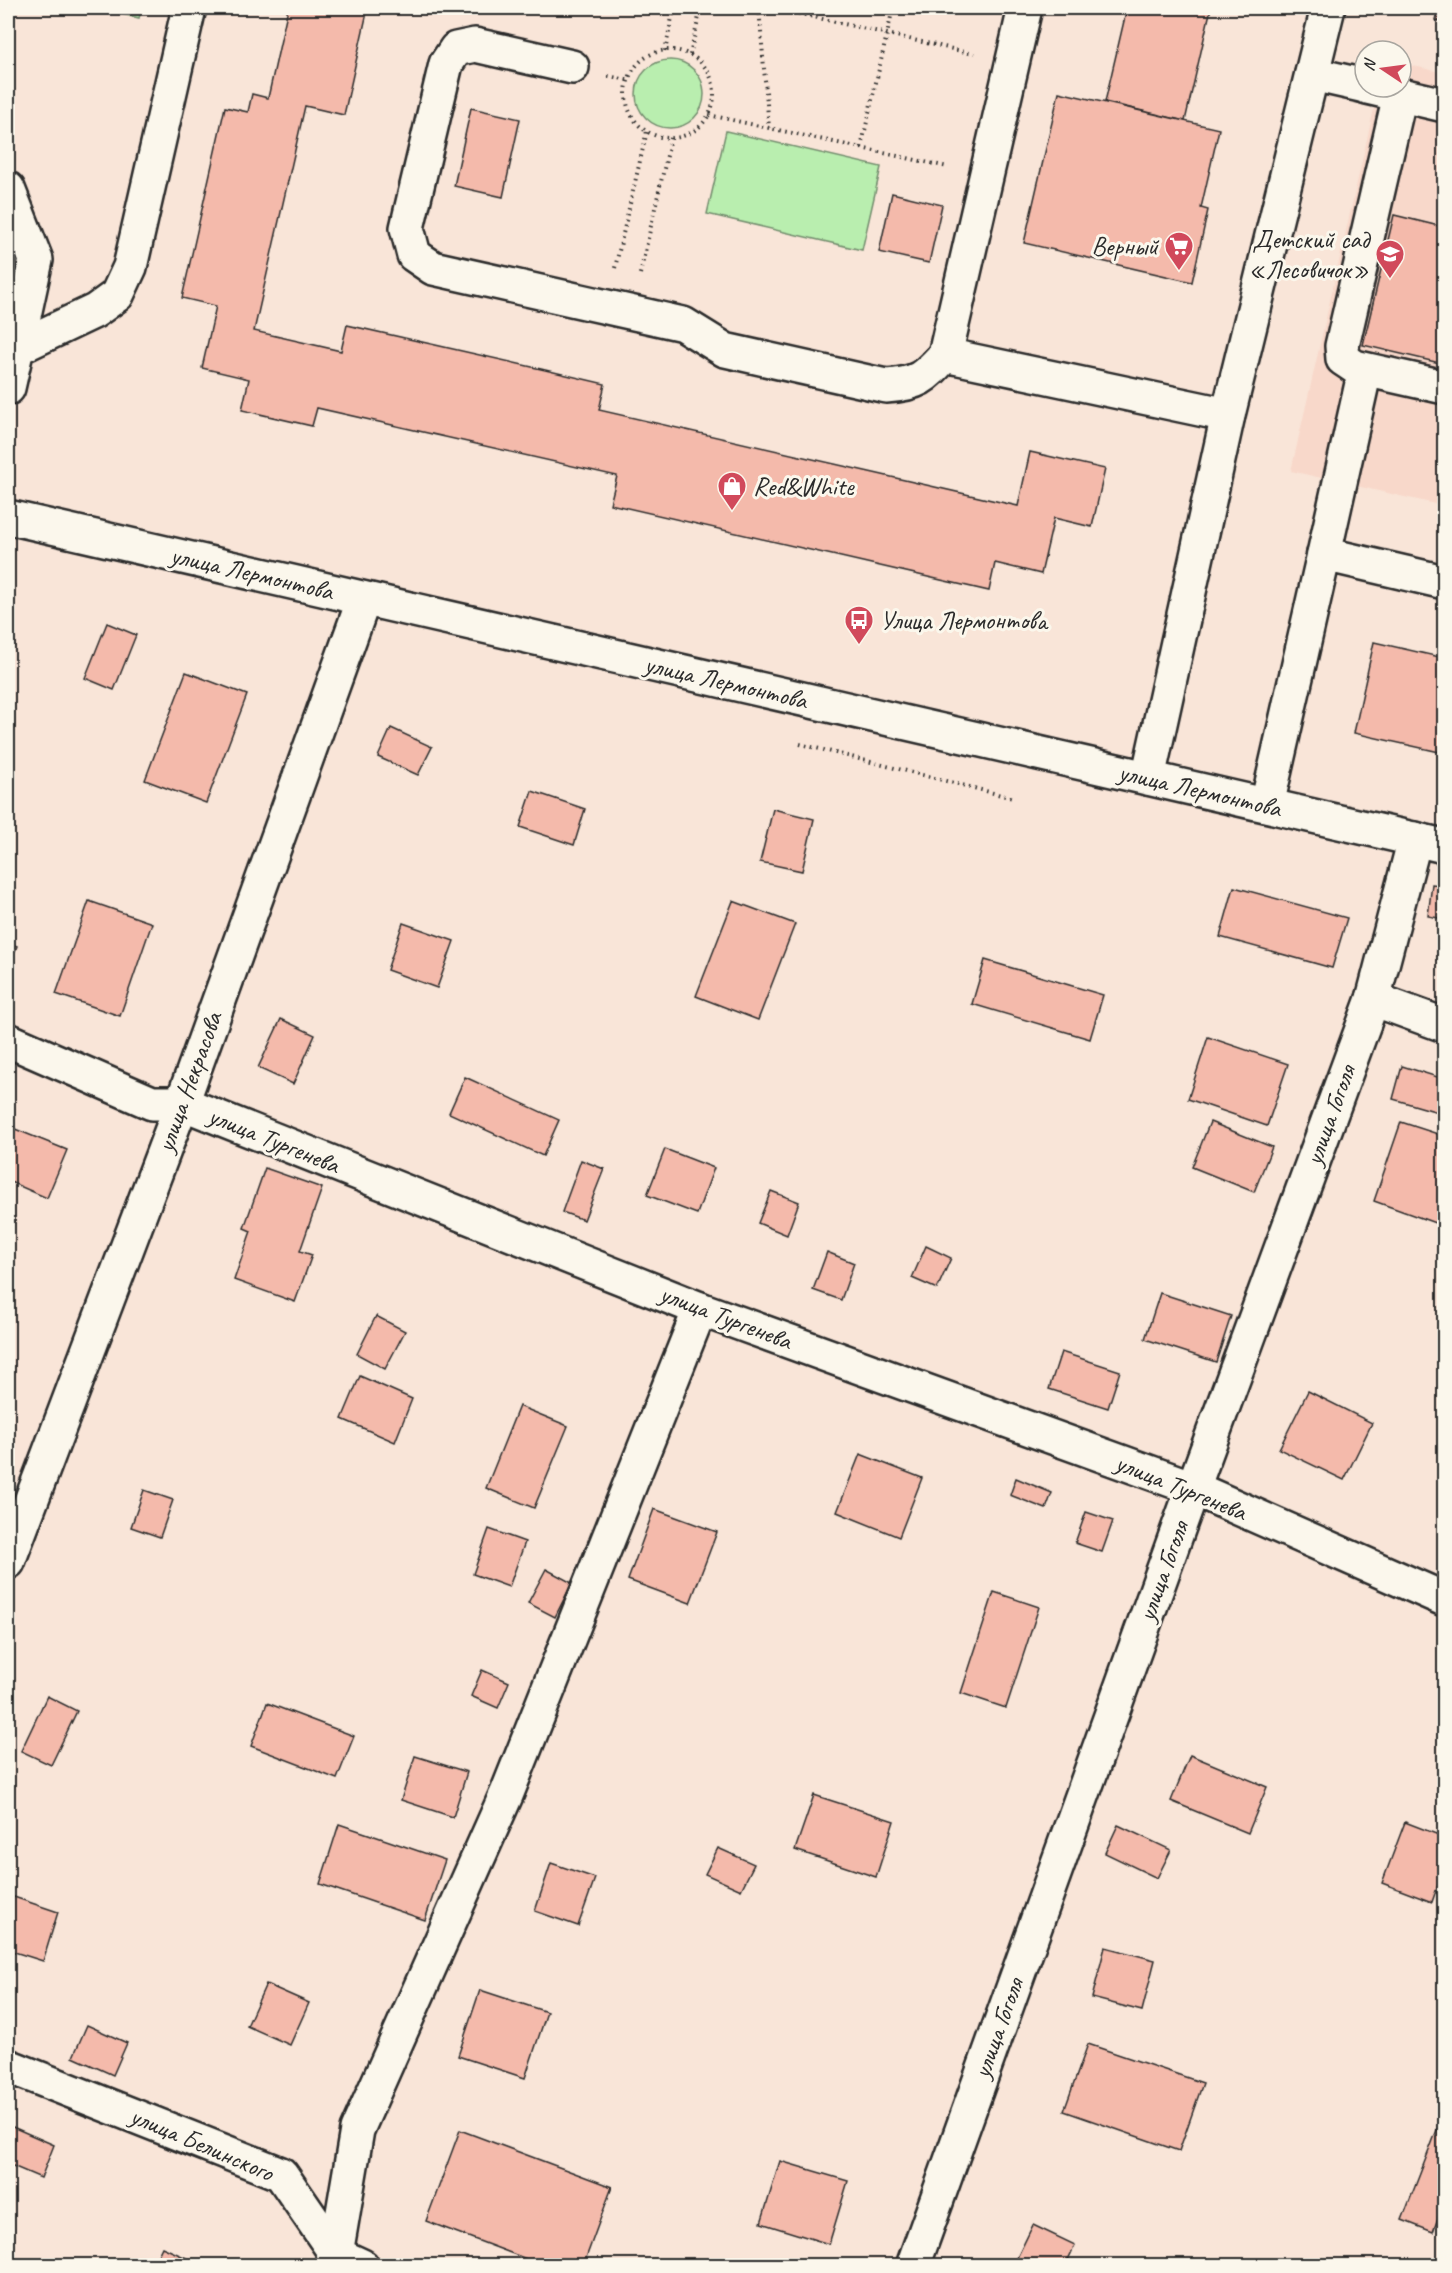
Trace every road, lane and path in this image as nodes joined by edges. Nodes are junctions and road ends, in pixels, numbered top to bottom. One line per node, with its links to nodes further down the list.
1 (189, 8): 27 (street)
2 (674, 8): 10 (path)
3 (701, 8): 11 (path)
4 (759, 8): 20 (path)
5 (775, 8): 9 (path)
6 (893, 8): 9 (path)
7 (1025, 8): 12 (street)
8 (1328, 8): 14 (street)
9 (888, 34): 12 (path); 23 (path)
10 (665, 51): 11 (path); 21 (path)
11 (690, 55): 19 (path)
12 (1012, 63): 24 (street)
13 (572, 67): 26 (street)
14 (1312, 74): 15 (street); 32 (street)
15 (1353, 84)
16 (1413, 97): 18 (street)
17 (1399, 99): 29 (street)
18 (1444, 105)
19 (709, 115): 20 (path); 22 (path)
20 (769, 128): 23 (path)
21 (646, 130): 22 (path); 26 (path)
22 (671, 138): 26 (path)
23 (861, 148): 24 (path)
24 (986, 176): 28 (street)
25 (8, 189): 27 (street)
26 (619, 310): 28 (street)
27 (17, 348): 31 (street)
28 (945, 355): 32 (street)
29 (1365, 370): 30 (street); 34 (street)
30 (1444, 387)
31 (8, 388)
32 (1228, 416): 38 (street)
33 (8, 517): 36 (street, улица Лермонтова)
34 (1324, 554): 35 (street); 40 (street)
35 (1444, 582)
36 (364, 599): 38 (street, улица Лермонтова); 45 (street, улица Некрасова)
37 (800, 744): 39 (path)
38 (1148, 778): 40 (street, улица Лермонтова)
39 (1013, 798)
40 (1267, 806): 41 (street, улица Лермонтова)
41 (1430, 842): 42 (street, улица Гоголя)
42 (1373, 999): 43 (street); 47 (street, улица Гоголя)
43 (1444, 1025)
44 (8, 1040): 45 (street, улица Тургенева)
45 (182, 1103): 46 (street, улица Тургенева); 48 (street, улица Некрасова)
46 (700, 1309): 47 (street, улица Тургенева); 51 (street)
47 (1193, 1488): 49 (street, улица Тургенева); 52 (street, улица Гоголя)
48 (8, 1562)
49 (1444, 1599)
50 (8, 2066): 51 (street, улица Белинского)
51 (343, 2262)
52 (913, 2265)

